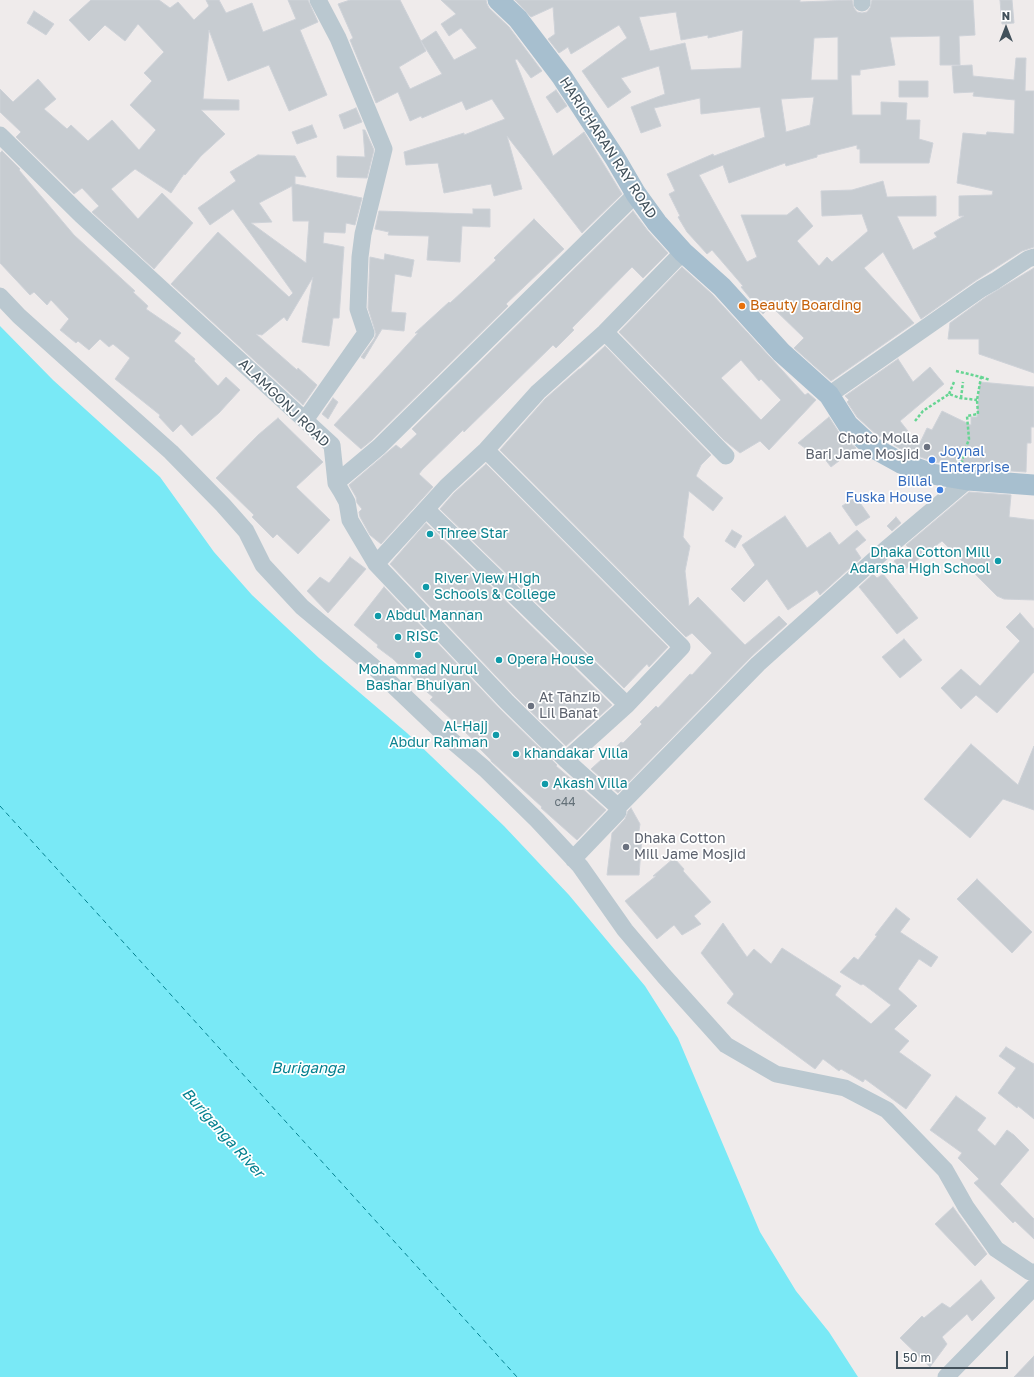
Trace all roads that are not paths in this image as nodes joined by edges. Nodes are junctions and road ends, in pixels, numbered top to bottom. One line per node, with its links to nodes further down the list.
1 (318, 0): 10 (street)
2 (498, 0): 4 (main road, HARICHARAN RAY ROAD)
3 (0, 135): 10 (street, ALAMGONJ ROAD)
4 (636, 194): 5 (main road, HARICHARAN RAY ROAD); 14 (street)
5 (683, 252): 8 (street); 9 (main road, HARICHARAN RAY ROAD)
6 (1034, 257): 9 (street)
7 (0, 296): 21 (street)
8 (605, 332): 11 (street); 12 (street)
9 (829, 395): 13 (main road, HARICHARAN RAY ROAD)
10 (305, 420): 14 (street, ALAMGONJ ROAD)
11 (486, 450): 16 (street); 18 (street)
12 (726, 456)
13 (964, 479): 15 (main road, HARICHARAN RAY ROAD); 20 (street)
14 (336, 483): 17 (street, ALAMGONJ ROAD)
15 (1034, 485)
16 (426, 509): 17 (street); 18 (street)
17 (376, 564): 19 (street, ALAMGONJ ROAD)
18 (627, 705): 19 (street)
19 (566, 760): 20 (street, ALAMGONJ ROAD)
20 (618, 807): 21 (street)
21 (573, 859): 22 (street)
22 (1034, 1272)
23 (1034, 1287): 24 (street)
24 (946, 1377)

